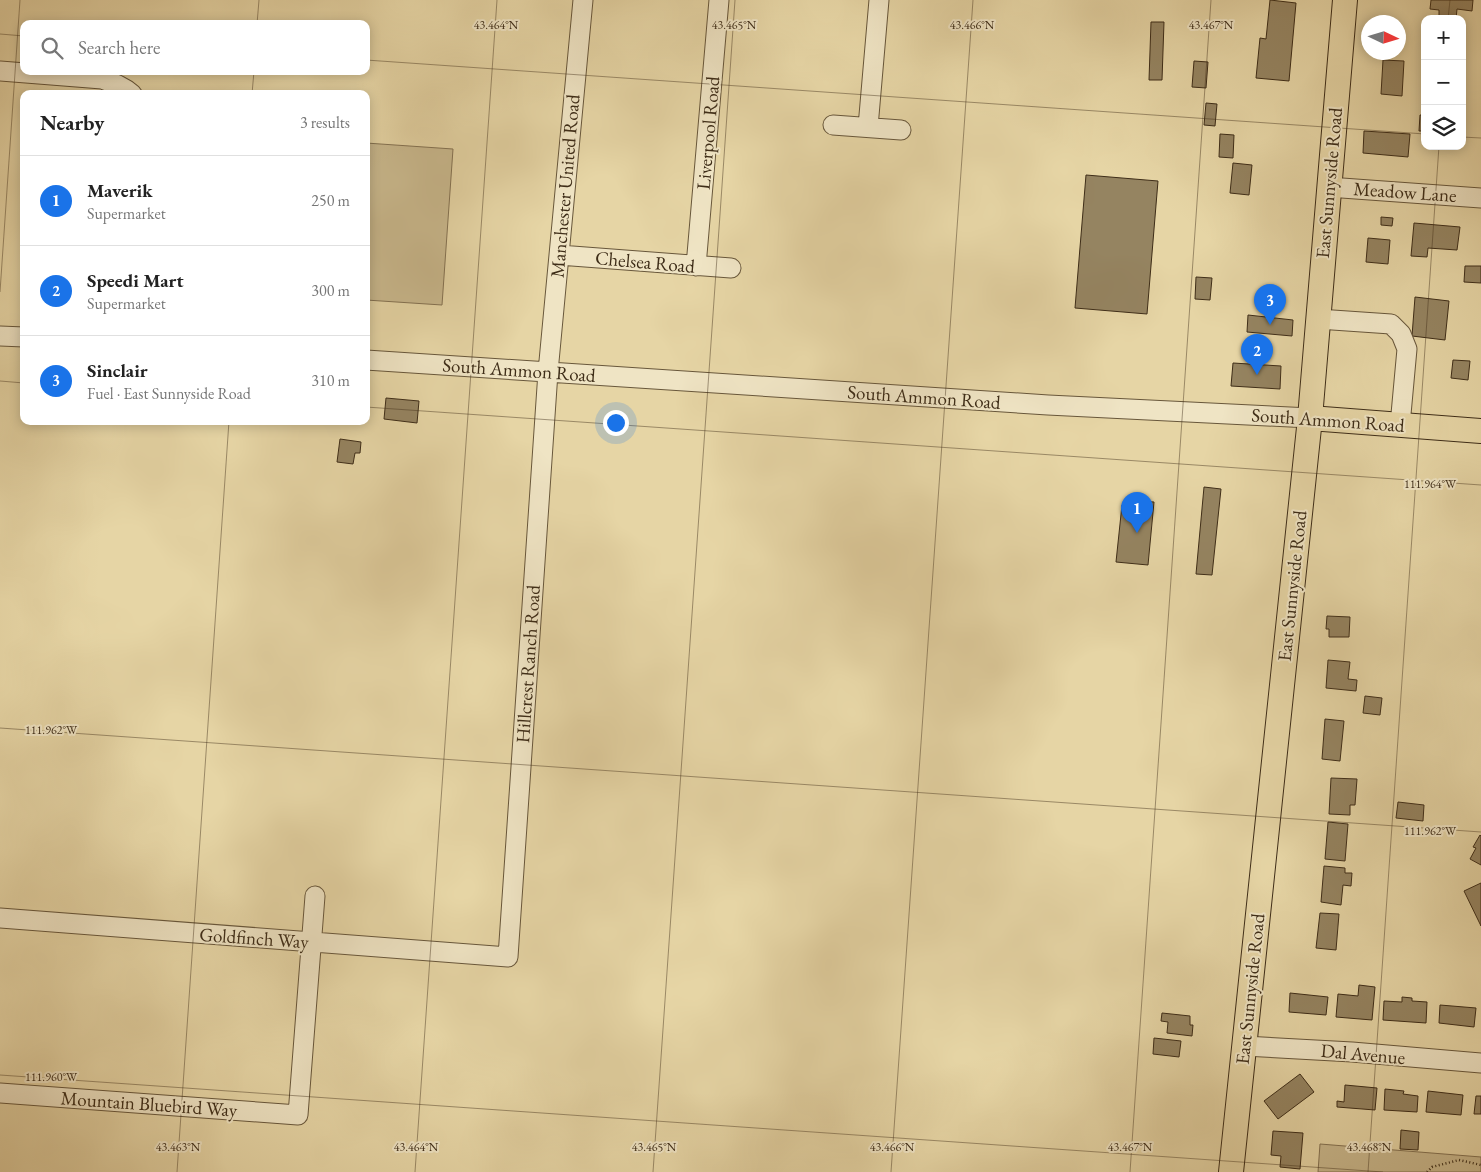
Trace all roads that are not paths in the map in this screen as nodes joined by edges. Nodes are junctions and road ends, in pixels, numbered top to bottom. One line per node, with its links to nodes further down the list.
1 (583, 0): 14 (street, Manchester United Road)
2 (719, 0): 15 (street, Liverpool Road)
3 (879, 0): 10 (street)
4 (1345, 0): 12 (main road, East Sunnyside Road)
5 (0, 71): 6 (street)
6 (20, 73)
7 (51, 75): 8 (street)
8 (128, 90)
9 (832, 125): 10 (street)
10 (868, 127): 11 (street)
11 (901, 130)
12 (1328, 186): 13 (street, Meadow Lane); 17 (main road, East Sunnyside Road)
13 (1481, 198)
14 (559, 255): 15 (street, Chelsea Road); 21 (street, Manchester United Road)
15 (696, 266): 16 (street, Chelsea Road)
16 (731, 268)
17 (1318, 319): 22 (main road, East Sunnyside Road); 23 (street)
18 (0, 336): 19 (street)
19 (20, 337)
20 (370, 360): 21 (street, South Ammon Road)
21 (548, 372): 22 (street, South Ammon Road); 28 (street, Hillcrest Ranch Road)
22 (1310, 418): 23 (main road, South Ammon Road); 29 (main road, East Sunnyside Road)
23 (1400, 425): 24 (main road, South Ammon Road)
24 (1481, 431)
25 (315, 896): 27 (street)
26 (0, 918): 27 (street, Goldfinch Way)
27 (311, 942): 28 (street, Goldfinch Way); 31 (street, Mountain Bluebird Way)
28 (508, 957)
29 (1244, 1046): 30 (street, Dal Avenue); 32 (main road, East Sunnyside Road)
30 (1481, 1063)
31 (0, 1093)
32 (1231, 1172)

